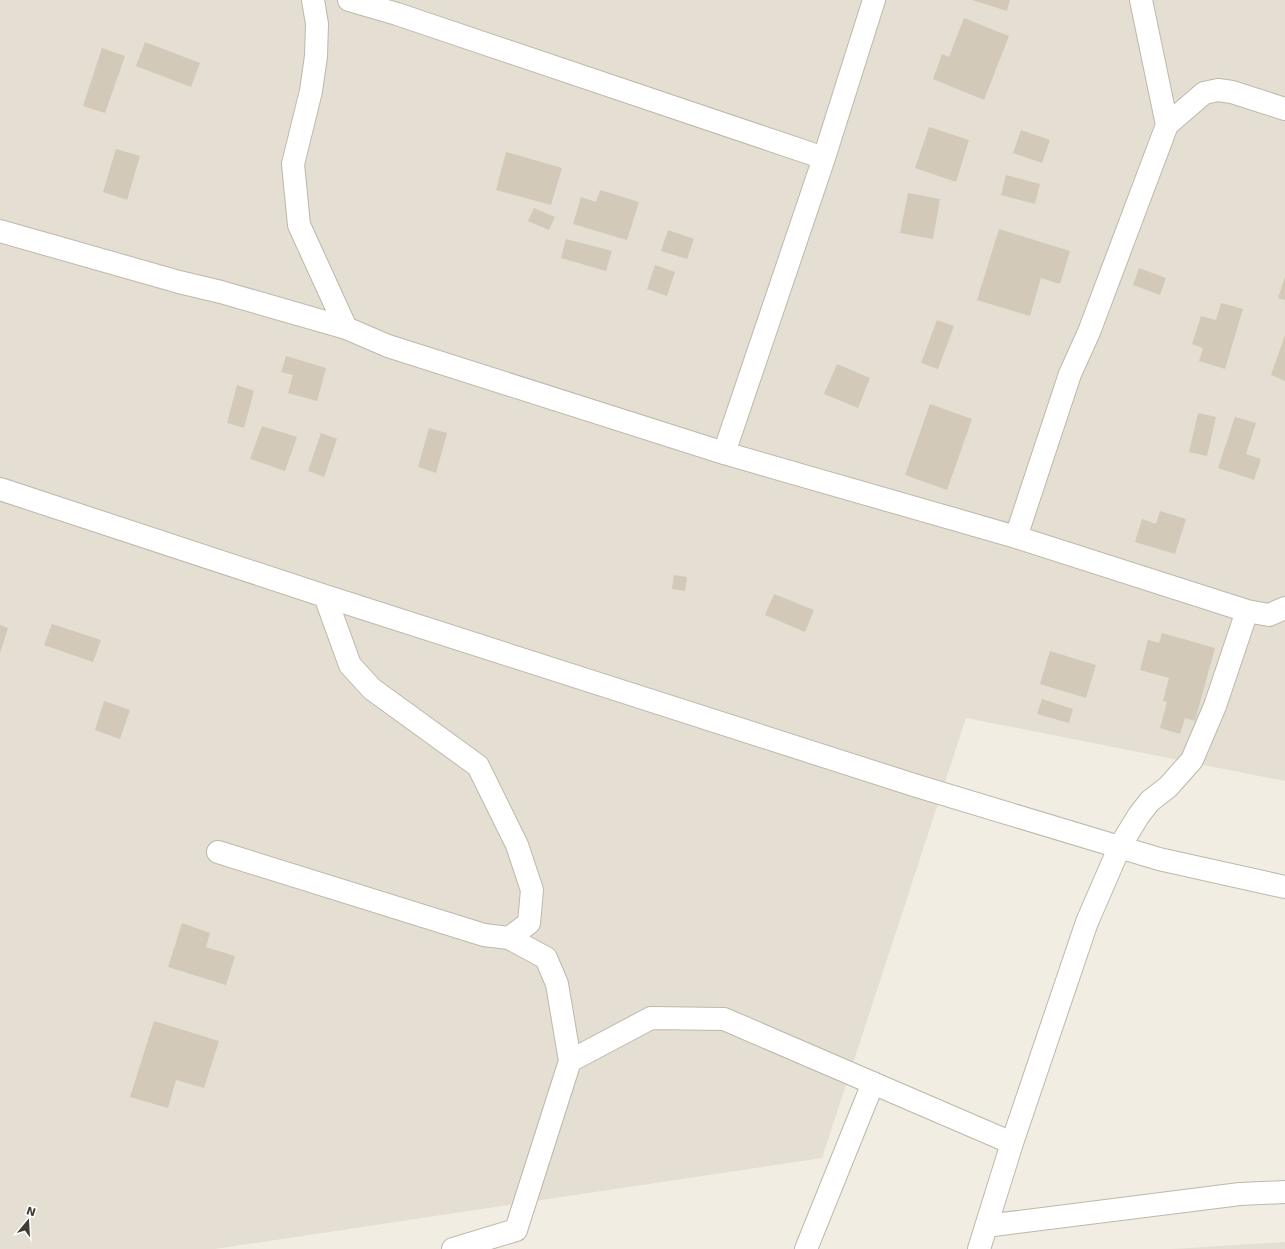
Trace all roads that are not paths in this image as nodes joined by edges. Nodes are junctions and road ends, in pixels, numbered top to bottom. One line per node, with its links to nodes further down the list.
1 (313, 0): 9 (street)
2 (349, 0): 7 (street)
3 (874, 0): 7 (street)
4 (1141, 0): 6 (street)
5 (1285, 109): 6 (street)
6 (1167, 124): 12 (street)
7 (824, 158): 10 (street)
8 (0, 231): 9 (street)
9 (346, 328): 10 (street)
10 (724, 453): 12 (street)
11 (0, 489): 13 (street)
12 (1016, 537): 15 (street)
13 (325, 596): 16 (street); 19 (street)
14 (1285, 608): 15 (street)
15 (1247, 611): 16 (street)
16 (1120, 846): 18 (street); 22 (street)
17 (218, 852): 19 (street)
18 (1285, 887)
19 (509, 938): 20 (street)
20 (570, 1061): 21 (street); 25 (street)
21 (873, 1083): 22 (street); 26 (street)
22 (1012, 1142): 24 (street)
23 (1285, 1192): 24 (street)
24 (986, 1226): 27 (street)
25 (453, 1249)
26 (806, 1249)
27 (979, 1249)

